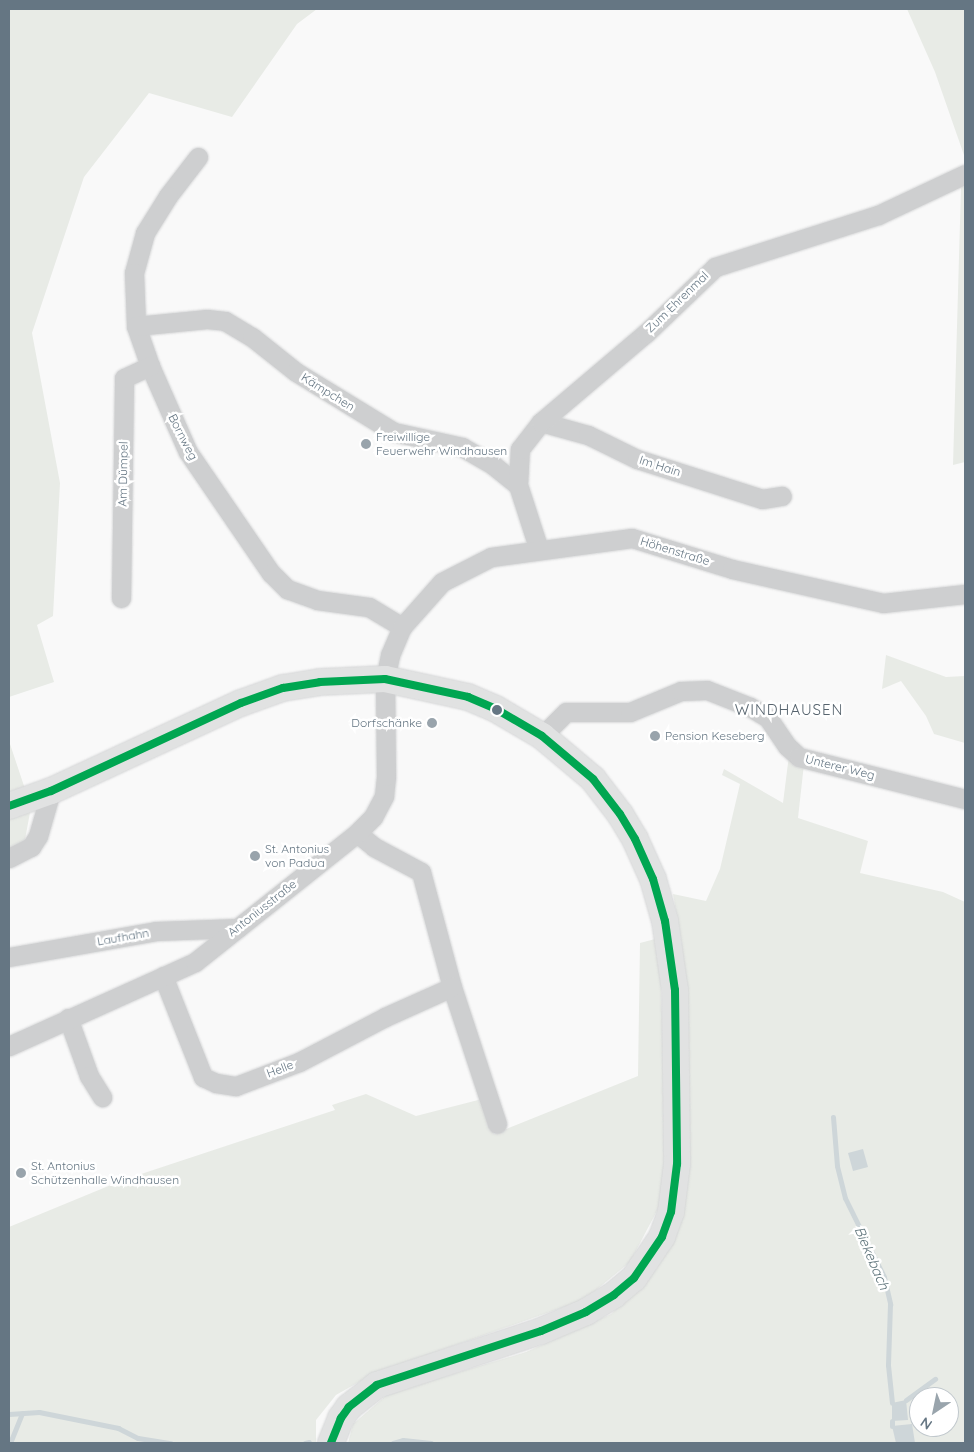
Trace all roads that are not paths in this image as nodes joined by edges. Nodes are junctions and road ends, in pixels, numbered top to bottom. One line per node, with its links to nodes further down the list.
1 (198, 157): 3 (street, Bornweg)
2 (965, 174): 5 (street, Zum Ehrenmal)
3 (136, 326): 4 (street, Bornweg); 6 (street, Kämpchen)
4 (150, 366): 10 (street, Am Dümpel); 11 (street, Bornweg)
5 (541, 422): 6 (street, Zum Ehrenmal); 7 (street, Im Hain)
6 (518, 485): 8 (street, Zum Ehrenmal)
7 (782, 496)
8 (539, 550): 9 (street, Höhenstraße); 11 (street, Höhenstraße)
9 (965, 594)
10 (121, 598)
11 (402, 627): 12 (street, Höhenstraße)
12 (385, 679): 13 (main road); 14 (main road); 17 (street, Antoniusstraße)
13 (542, 736): 15 (street, Unterer Weg); 27 (main road)
14 (51, 791): 16 (main road); 18 (street)
15 (965, 800)
16 (9, 806)
17 (357, 833): 19 (street, Antoniusstraße); 22 (street)
18 (9, 858)
19 (238, 928): 20 (street, Laufhahn); 21 (street, Antoniusstraße)
20 (9, 957)
21 (163, 976): 22 (street, Helle); 23 (street, Antoniusstraße)
22 (452, 987): 26 (street)
23 (68, 1018): 24 (street, Antoniusstraße); 25 (street)
24 (9, 1046)
25 (102, 1097)
26 (497, 1124)
27 (331, 1443)

